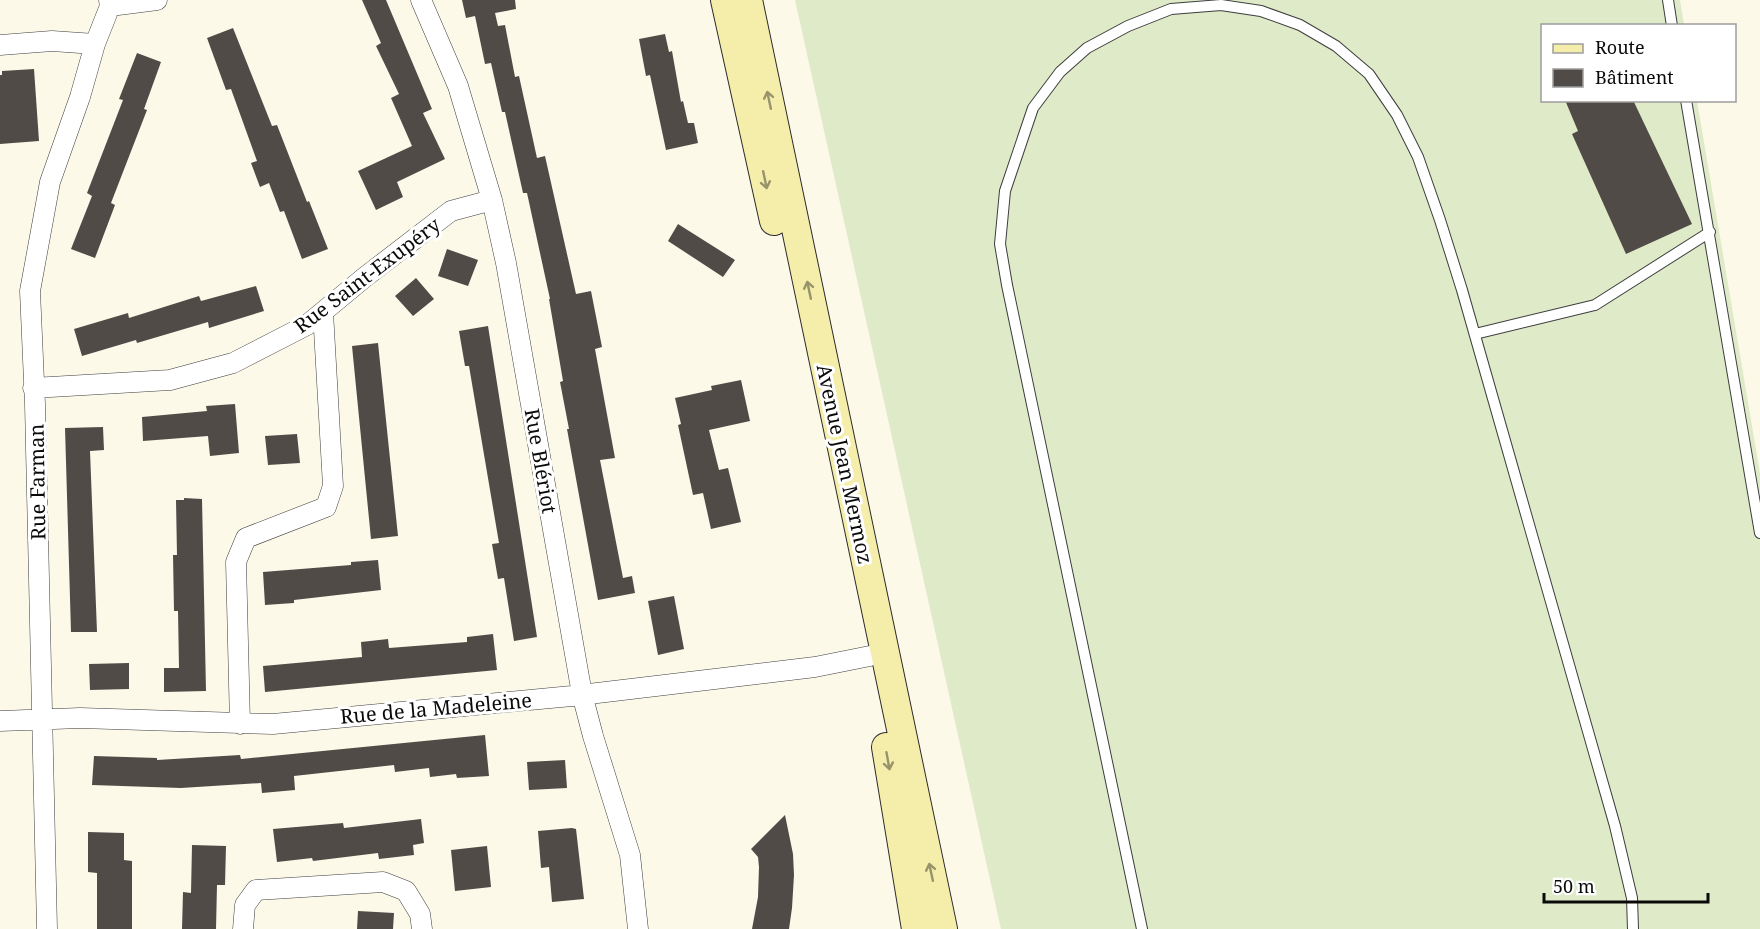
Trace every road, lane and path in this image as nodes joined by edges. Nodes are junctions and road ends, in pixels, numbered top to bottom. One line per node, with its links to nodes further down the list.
1 (157, 0): 6 (street)
2 (422, 0): 11 (street, Rue Blériot)
3 (725, 0): 17 (main road, Avenue Jean Mermoz, one-way to 17)
4 (748, 0): 27 (main road, Avenue Jean Mermoz, one-way to 4)
5 (1668, 0): 7 (lane)
6 (110, 3): 8 (street, Rue Farman)
7 (1672, 24)
8 (95, 44): 9 (street); 15 (street, Rue Farman)
9 (0, 45)
10 (1686, 102): 12 (lane)
11 (492, 200): 13 (street, Rue Saint-Exupéry); 18 (street, Rue Blériot)
12 (1710, 232): 14 (lane); 16 (lane)
13 (323, 312): 15 (street, Rue Saint-Exupéry); 21 (street)
14 (1474, 334): 28 (lane); 29 (lane)
15 (33, 388): 19 (street, Rue Farman)
16 (1760, 533)
17 (870, 656): 18 (street, Rue de la Madeleine); 26 (main road, Avenue Jean Mermoz, one-way to 26)
18 (582, 694): 21 (street, Rue de la Madeleine); 25 (street, Rue Blériot)
19 (41, 719): 20 (street, Rue de la Madeleine); 21 (street, Rue de la Madeleine); 22 (street, Rue Farman)
20 (0, 721)
21 (240, 724)
22 (47, 929)
23 (243, 929): 24 (street)
24 (422, 929)
25 (638, 929)
26 (916, 929)
27 (942, 929)
28 (1142, 929)
29 (1633, 929)

